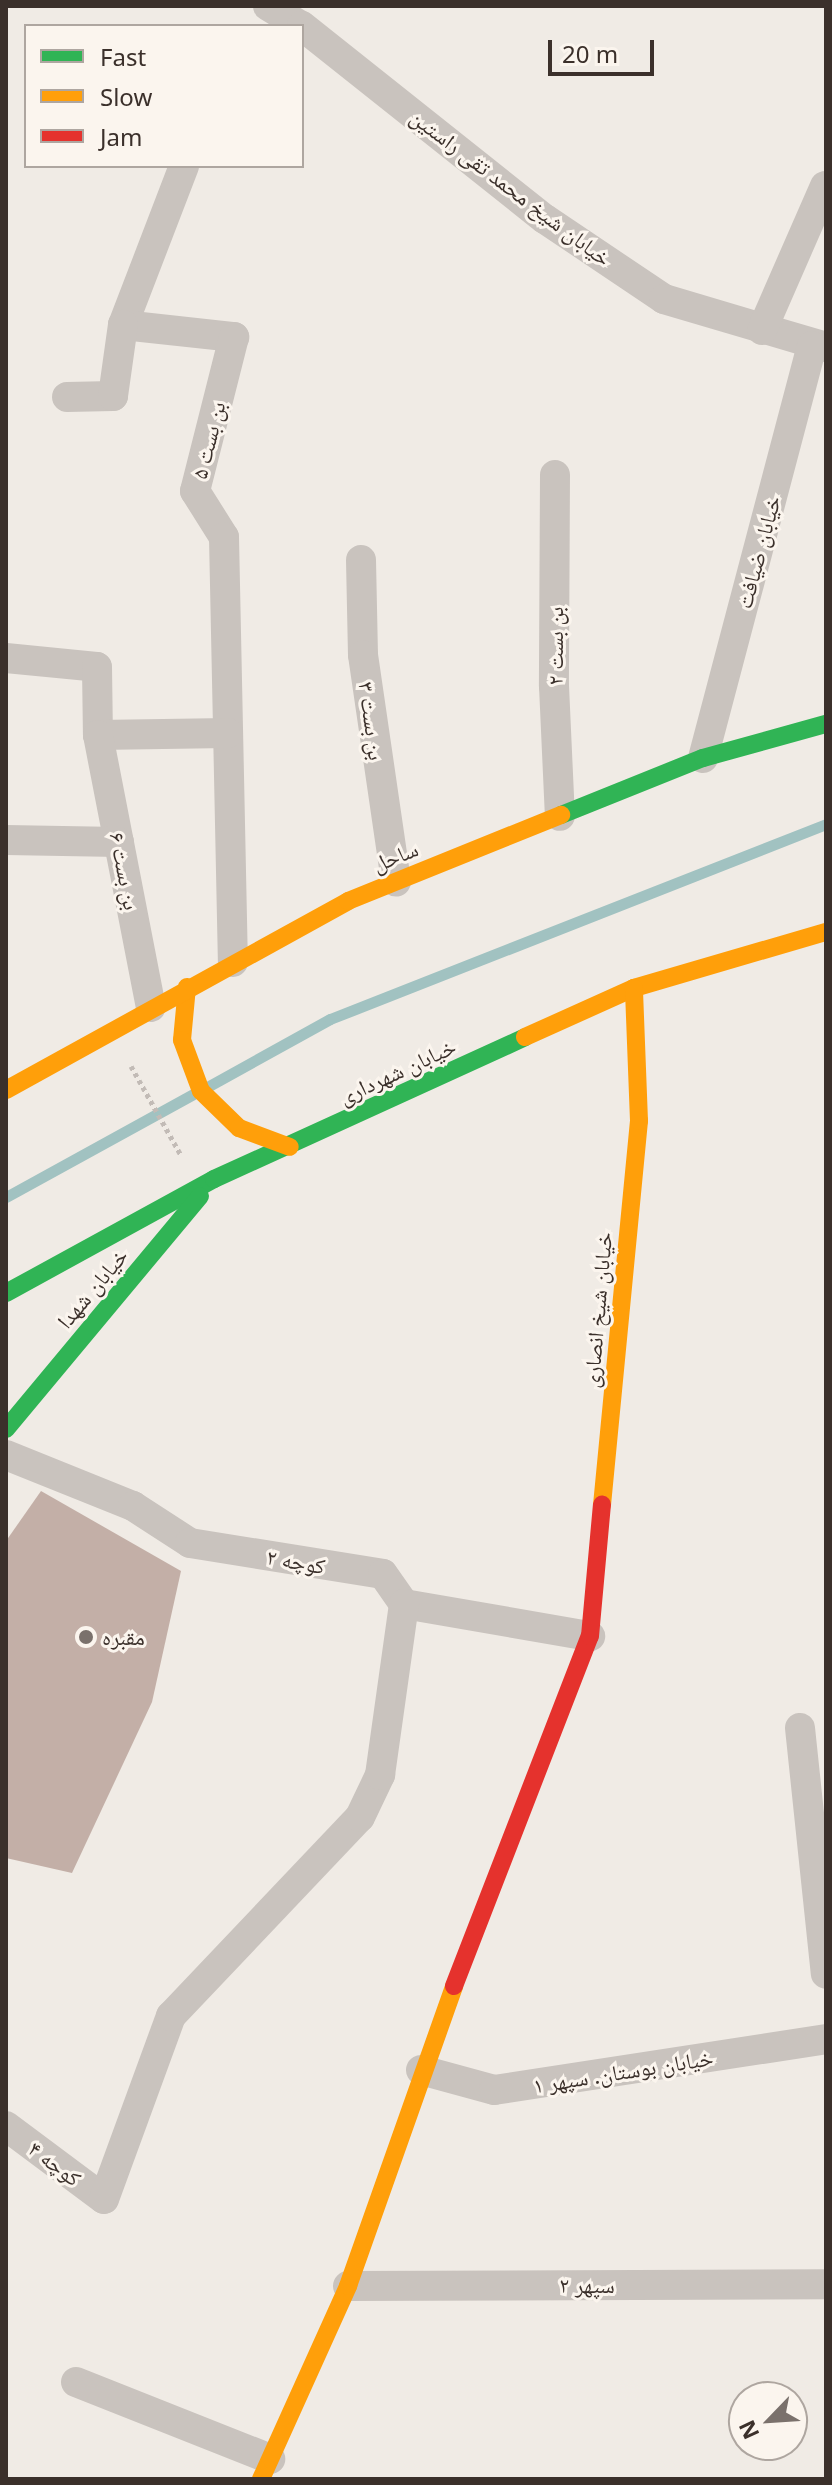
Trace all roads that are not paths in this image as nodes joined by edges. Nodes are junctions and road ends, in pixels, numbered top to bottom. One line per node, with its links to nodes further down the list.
1 (268, 6): 2 (street, خیابان شیخ محمد تقی راستین)
2 (299, 21)
3 (304, 25): 7 (street, خیابان شیخ محمد تقی راستین)
4 (183, 168): 6 (street)
5 (825, 186): 7 (street)
6 (123, 325): 9 (street); 14 (street, بن بست ۵)
7 (762, 330): 8 (street, خیابان شیخ محمد تقی راستین)
8 (819, 347): 16 (street, خیابان ضیافت)
9 (67, 397)
10 (555, 475): 17 (street, بن بست ۲)
11 (361, 560): 20 (street, بن بست ۳)
12 (6, 658): 15 (street, بن بست ۶)
13 (826, 724): 16 (main road, ساحل)
14 (228, 733): 15 (street); 22 (street, بن بست ۵)
15 (98, 735): 19 (street, بن بست ۶)
16 (703, 758): 17 (main road, ساحل)
17 (560, 816): 20 (main road, ساحل)
18 (6, 840): 19 (street)
19 (119, 842): 25 (street, بن بست ۶)
20 (396, 882): 22 (main road, ساحل)
21 (826, 932): 24 (main road, خیابان شهرداری)
22 (233, 962): 23 (main road, ساحل)
23 (187, 987): 25 (main road, ساحل); 27 (main road)
24 (634, 988): 27 (main road, خیابان شهرداری); 33 (main road, خیابان شیخ انصاری)
25 (151, 1007): 26 (main road, ساحل)
26 (6, 1090)
27 (290, 1147): 28 (main road, خیابان شهرداری)
28 (206, 1183): 29 (main road, خیابان شهرداری); 30 (main road, خیابان شهدا)
29 (6, 1293)
30 (6, 1429)
31 (6, 1455): 32 (street, کوچه ۲)
32 (404, 1604): 33 (street); 38 (street, کوچه ۴)
33 (590, 1636): 37 (main road, خیابان شیخ انصاری)
34 (800, 1728): 35 (street)
35 (826, 1974)
36 (826, 2039): 37 (street, خیابان بوستان. سپهر ۱)
37 (421, 2070): 40 (main road, خیابان شیخ انصاری)
38 (6, 2126)
39 (826, 2284): 40 (street, سپهر ۲)
40 (348, 2286): 42 (main road, خیابان شیخ انصاری)
41 (76, 2382): 42 (street)
42 (266, 2469)

